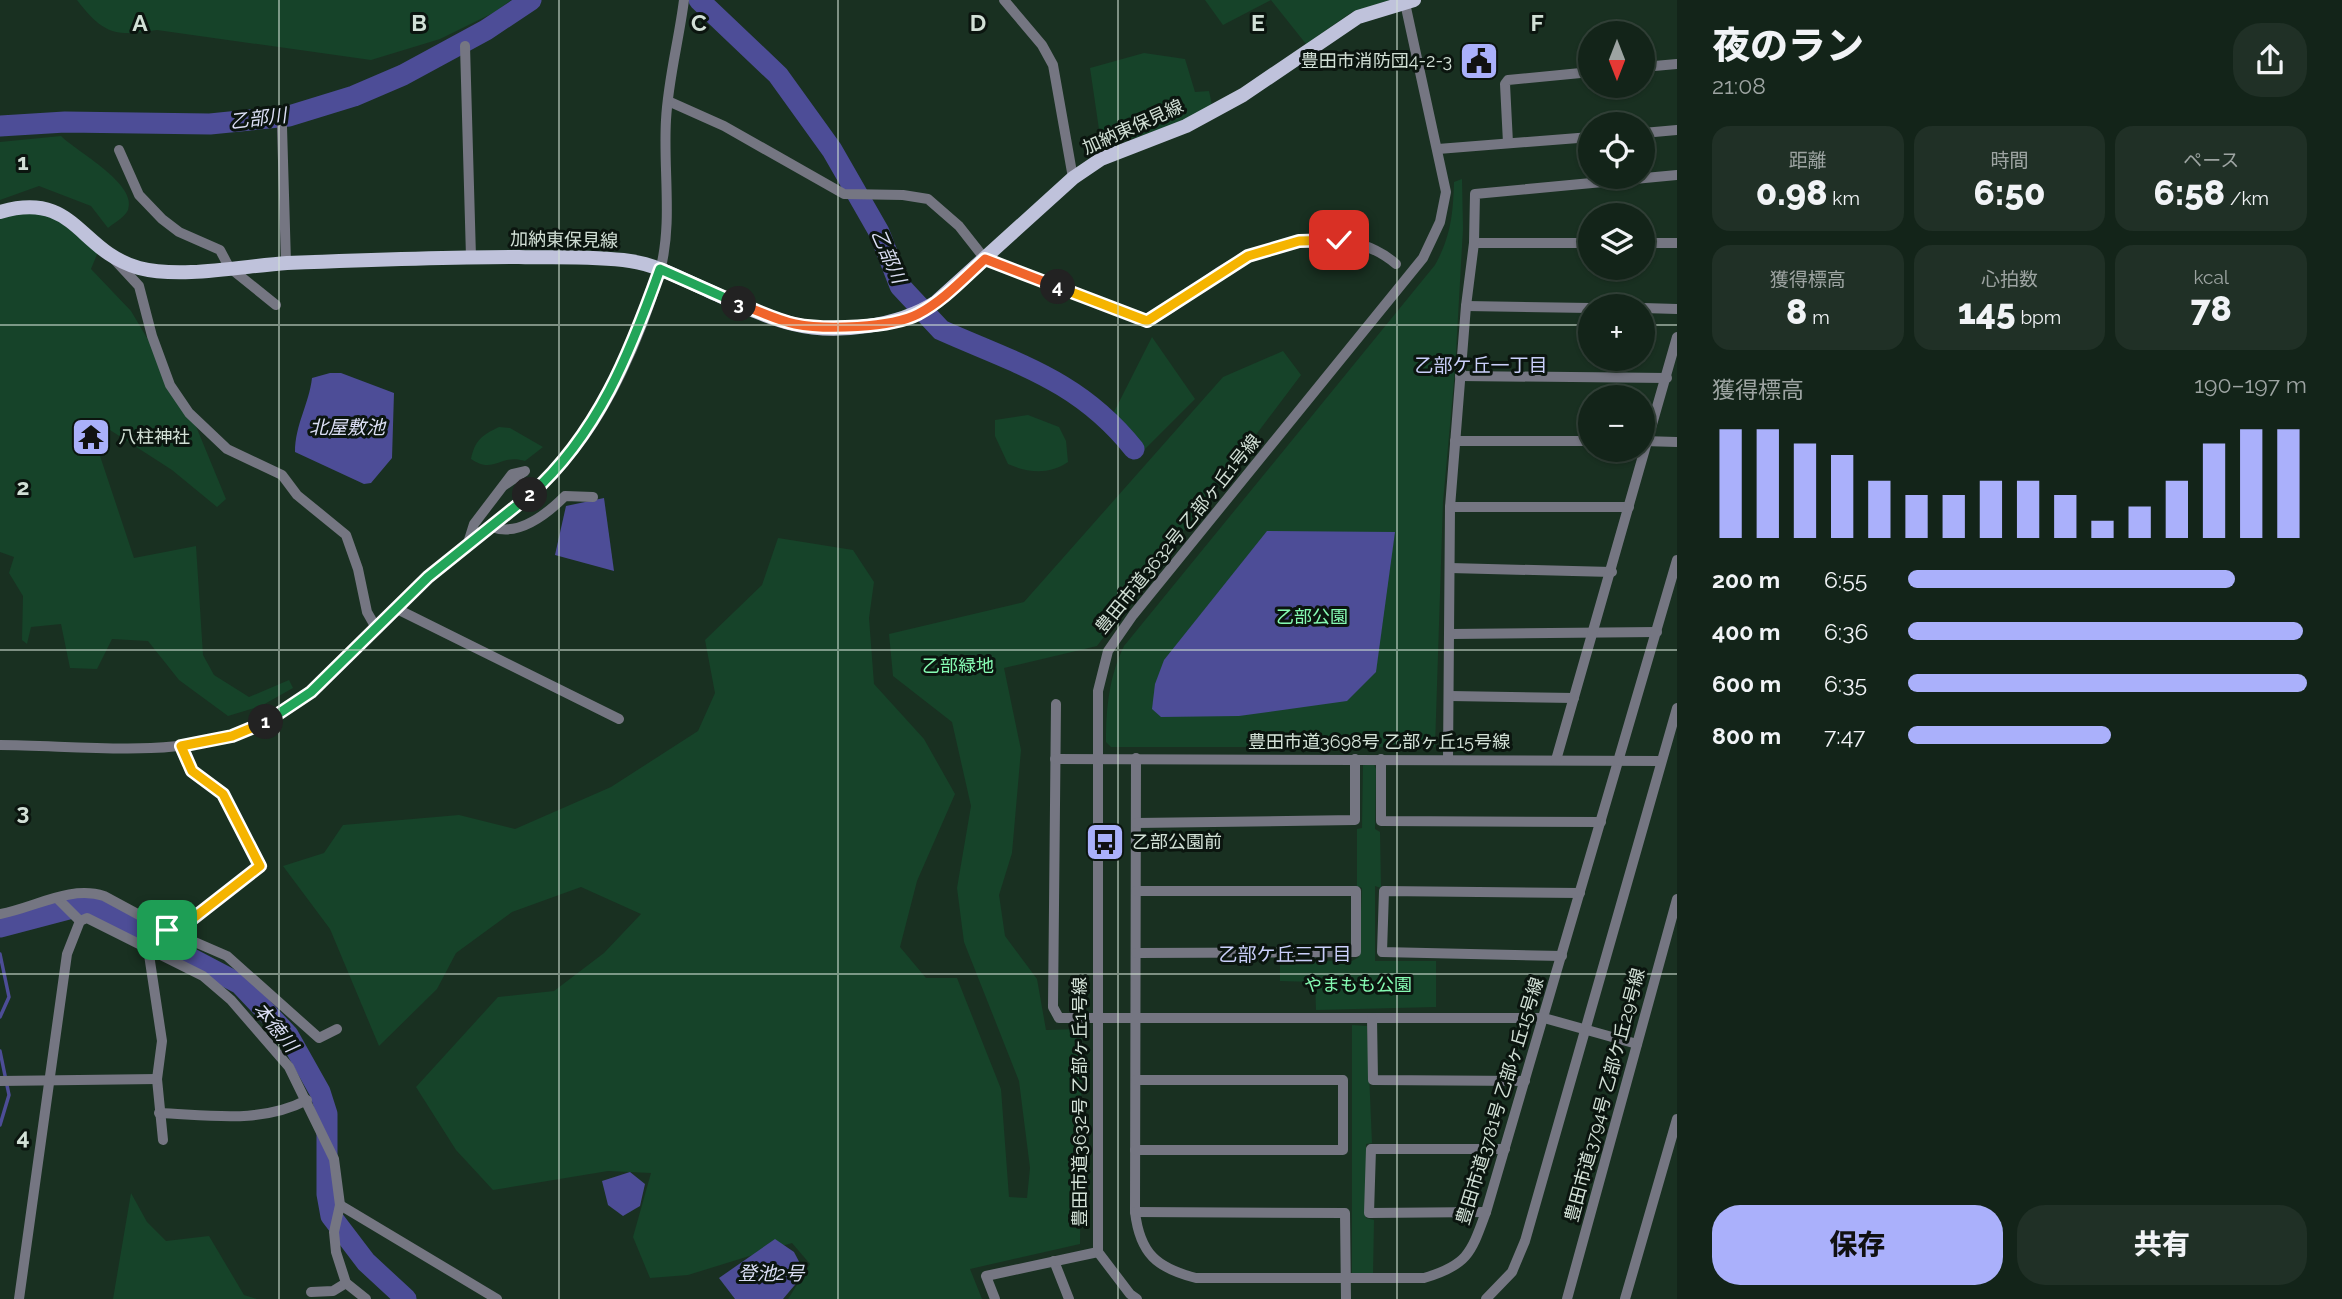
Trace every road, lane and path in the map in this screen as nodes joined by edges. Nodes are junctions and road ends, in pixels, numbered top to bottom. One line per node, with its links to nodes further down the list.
1 (684, 0): 8 (street)
2 (1004, 0): 17 (street)
3 (1410, 2): 14 (street, 豊田市道3632号 乙部ヶ丘1号線); 17 (main road, 加納東保見線)
4 (465, 46): 24 (street)
5 (1677, 64): 6 (street)
6 (1656, 66)
7 (1578, 73): 13 (street)
8 (668, 101): 25 (street); 29 (street)
9 (282, 127): 26 (street)
10 (1677, 130): 11 (street)
11 (1655, 132)
12 (1578, 138): 13 (street)
13 (1508, 143): 14 (street)
14 (1438, 149): 65 (street, 豊田市道3632号 乙部ヶ丘1号線)
15 (119, 150): 28 (street)
16 (1677, 175): 19 (street)
17 (1073, 178): 25 (main road, 加納東保見線)
18 (0, 212): 23 (main road, 加納東保見線)
19 (1474, 243): 20 (street); 31 (street)
20 (1578, 243)
21 (1655, 243): 22 (street)
22 (1677, 243)
23 (111, 256): 28 (main road, 加納東保見線); 54 (street)
24 (471, 257): 26 (main road, 加納東保見線); 29 (main road, 加納東保見線)
25 (985, 259): 27 (street); 29 (main road, 加納東保見線)
26 (286, 263): 28 (main road, 加納東保見線)
27 (1396, 264)
28 (229, 267): 30 (street)
29 (660, 269): 48 (street)
30 (276, 305)
31 (1466, 306): 32 (street); 36 (street)
32 (1578, 308)
33 (1655, 308): 34 (street)
34 (1677, 309)
35 (1677, 337): 37 (street)
36 (1460, 376): 37 (street); 39 (street)
37 (1667, 379): 38 (street)
38 (1655, 414)
39 (1455, 441): 40 (street); 46 (street)
40 (1578, 441)
41 (1655, 441): 42 (street)
42 (1677, 442)
43 (1641, 462): 47 (street)
44 (503, 486): 49 (street)
45 (593, 497): 48 (street)
46 (1450, 507): 47 (street); 51 (street)
47 (1629, 507): 52 (street)
48 (492, 527): 49 (street)
49 (468, 543): 53 (street)
50 (1677, 560): 55 (street, 豊田市道3781号 乙部ヶ丘15号線)
51 (1450, 568): 52 (street); 57 (street)
52 (1612, 572): 56 (street)
53 (395, 608): 54 (street); 62 (street)
54 (375, 626): 64 (street)
55 (1657, 632): 56 (street); 72 (street, 豊田市道3781号 乙部ヶ丘15号線)
56 (1594, 633): 57 (street); 59 (street)
57 (1451, 634): 58 (street)
58 (1450, 696): 59 (street); 70 (street)
59 (1574, 698): 71 (street)
60 (1056, 704): 67 (street)
61 (1677, 708): 73 (street)
62 (620, 719)
63 (0, 746): 64 (street)
64 (181, 746): 82 (street)
65 (1096, 758): 66 (street, 豊田市道3698号 乙部ヶ丘15号線); 67 (street, 豊田市道3698号 乙部ヶ丘15号線); 86 (street, 豊田市道3632号 乙部ヶ丘1号線)
66 (1136, 758): 68 (street, 豊田市道3698号 乙部ヶ丘15号線); 75 (street, 豊田市道3781号 乙部ヶ丘15号線)
67 (1055, 760): 86 (street)
68 (1354, 760): 69 (street, 豊田市道3698号 乙部ヶ丘15号線); 75 (street)
69 (1381, 760): 70 (street, 豊田市道3698号 乙部ヶ丘15号線); 74 (street)
70 (1448, 760): 71 (street, 豊田市道3698号 乙部ヶ丘15号線)
71 (1556, 760): 72 (street, 豊田市道3698号 乙部ヶ丘15号線)
72 (1619, 761): 73 (street, 豊田市道3698号 乙部ヶ丘15号線); 74 (street, 豊田市道3781号 乙部ヶ丘15号線)
73 (1661, 761): 91 (street)
74 (1601, 822): 77 (street, 豊田市道3781号 乙部ヶ丘15号線)
75 (1136, 823): 76 (street, 豊田市道3781号 乙部ヶ丘15号線)
76 (1136, 891): 84 (street, 豊田市道3781号 乙部ヶ丘15号線); 84 (street)
77 (1580, 893): 85 (street, 豊田市道3781号 乙部ヶ丘15号線); 85 (street)
78 (57, 898): 80 (street); 81 (street); 82 (street)
79 (1677, 900): 92 (street, 豊田市道3794号 乙部ケ丘29号線)
80 (0, 914)
81 (80, 921): 83 (street); 94 (street)
82 (167, 930): 83 (street); 90 (street)
83 (154, 947): 93 (street); 98 (street)
84 (1136, 953): 87 (street, 豊田市道3781号 乙部ヶ丘15号線)
85 (1562, 956): 89 (street, 豊田市道3781号 乙部ヶ丘15号線)
86 (1097, 1018): 87 (street); 107 (street, 豊田市道3632号 乙部ヶ丘1号線)
87 (1136, 1018): 88 (street); 95 (street, 豊田市道3781号 乙部ヶ丘15号線)
88 (1372, 1018): 89 (street); 97 (street)
89 (1544, 1018): 91 (street); 97 (street, 豊田市道3781号 乙部ヶ丘15号線)
90 (337, 1029)
91 (1585, 1030): 92 (street); 119 (street)
92 (1637, 1044): 120 (street, 豊田市道3794号 乙部ケ丘29号線)
93 (157, 1079): 94 (street); 99 (street)
94 (48, 1080): 96 (street); 112 (street)
95 (1136, 1080): 103 (street, 豊田市道3781号 乙部ヶ丘15号線); 103 (street)
96 (0, 1081)
97 (1525, 1081): 102 (street, 豊田市道3781号 乙部ヶ丘15号線)
98 (308, 1103): 99 (street); 104 (street)
99 (159, 1113): 101 (street)
100 (1677, 1119): 121 (street)
101 (163, 1140)
102 (1505, 1149): 106 (street, 豊田市道3781号 乙部ヶ丘15号線); 106 (street)
103 (1135, 1150): 105 (street, 豊田市道3781号 乙部ヶ丘15号線)
104 (339, 1210): 110 (street); 114 (street)
105 (1135, 1212): 109 (street, 豊田市道3781号 乙部ヶ丘15号線); 109 (street)
106 (1486, 1212): 109 (street, 豊田市道3781号 乙部ヶ丘15号線)
107 (1098, 1252): 108 (street); 117 (street)
108 (1054, 1261): 115 (street); 116 (street)
109 (1346, 1279): 118 (street)
110 (346, 1283): 111 (street); 113 (street)
111 (311, 1292)
112 (19, 1299)
113 (366, 1299)
114 (497, 1299)
115 (995, 1299)
116 (1069, 1299)
117 (1137, 1299)
118 (1346, 1299)
119 (1486, 1299)
120 (1567, 1299)
121 (1625, 1299)

